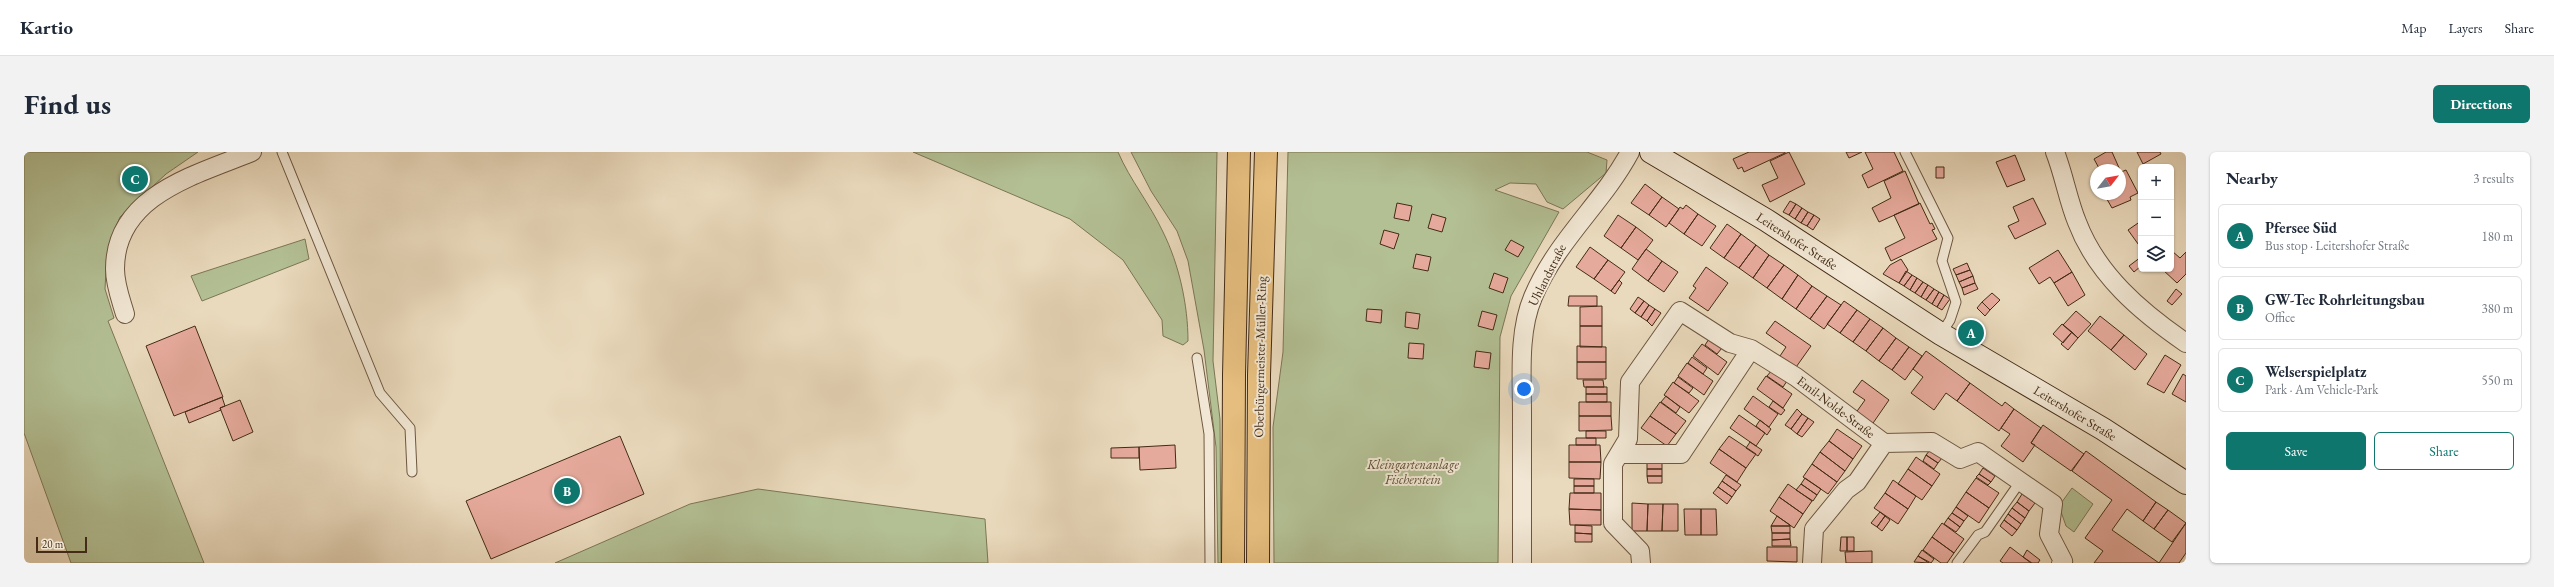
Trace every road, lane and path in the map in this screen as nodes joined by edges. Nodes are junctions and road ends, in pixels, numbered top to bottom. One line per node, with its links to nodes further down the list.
1 (252, 152): 9 (street)
2 (282, 152): 16 (lane)
3 (1239, 152): 21 (highway, Oberbürgermeister-Müller-Ring)
4 (1266, 152): 22 (highway, Oberbürgermeister-Müller-Ring)
5 (1630, 152): 23 (street, Uhlandstraße)
6 (1651, 152): 10 (street, Leitershofer Straße)
7 (1904, 152): 10 (lane)
8 (2055, 152): 11 (street)
9 (125, 314)
10 (1941, 334): 18 (street, Leitershofer Straße)
11 (2186, 343)
12 (1751, 349): 14 (street, Emil-Nolde-Straße); 15 (street); 15 (street, Emil-Nolde-Straße)
13 (1197, 358): 20 (lane)
14 (1884, 443): 17 (street, Emil-Nolde-Straße); 25 (street)
15 (1619, 454): 24 (street)
16 (412, 472)
17 (2020, 482): 19 (street, Emil-Nolde-Straße); 26 (lane)
18 (2186, 482)
19 (2063, 562)
20 (1210, 563)
21 (1233, 563)
22 (1258, 563)
23 (1522, 563)
24 (1641, 563)
25 (1812, 563)
26 (1957, 563)

